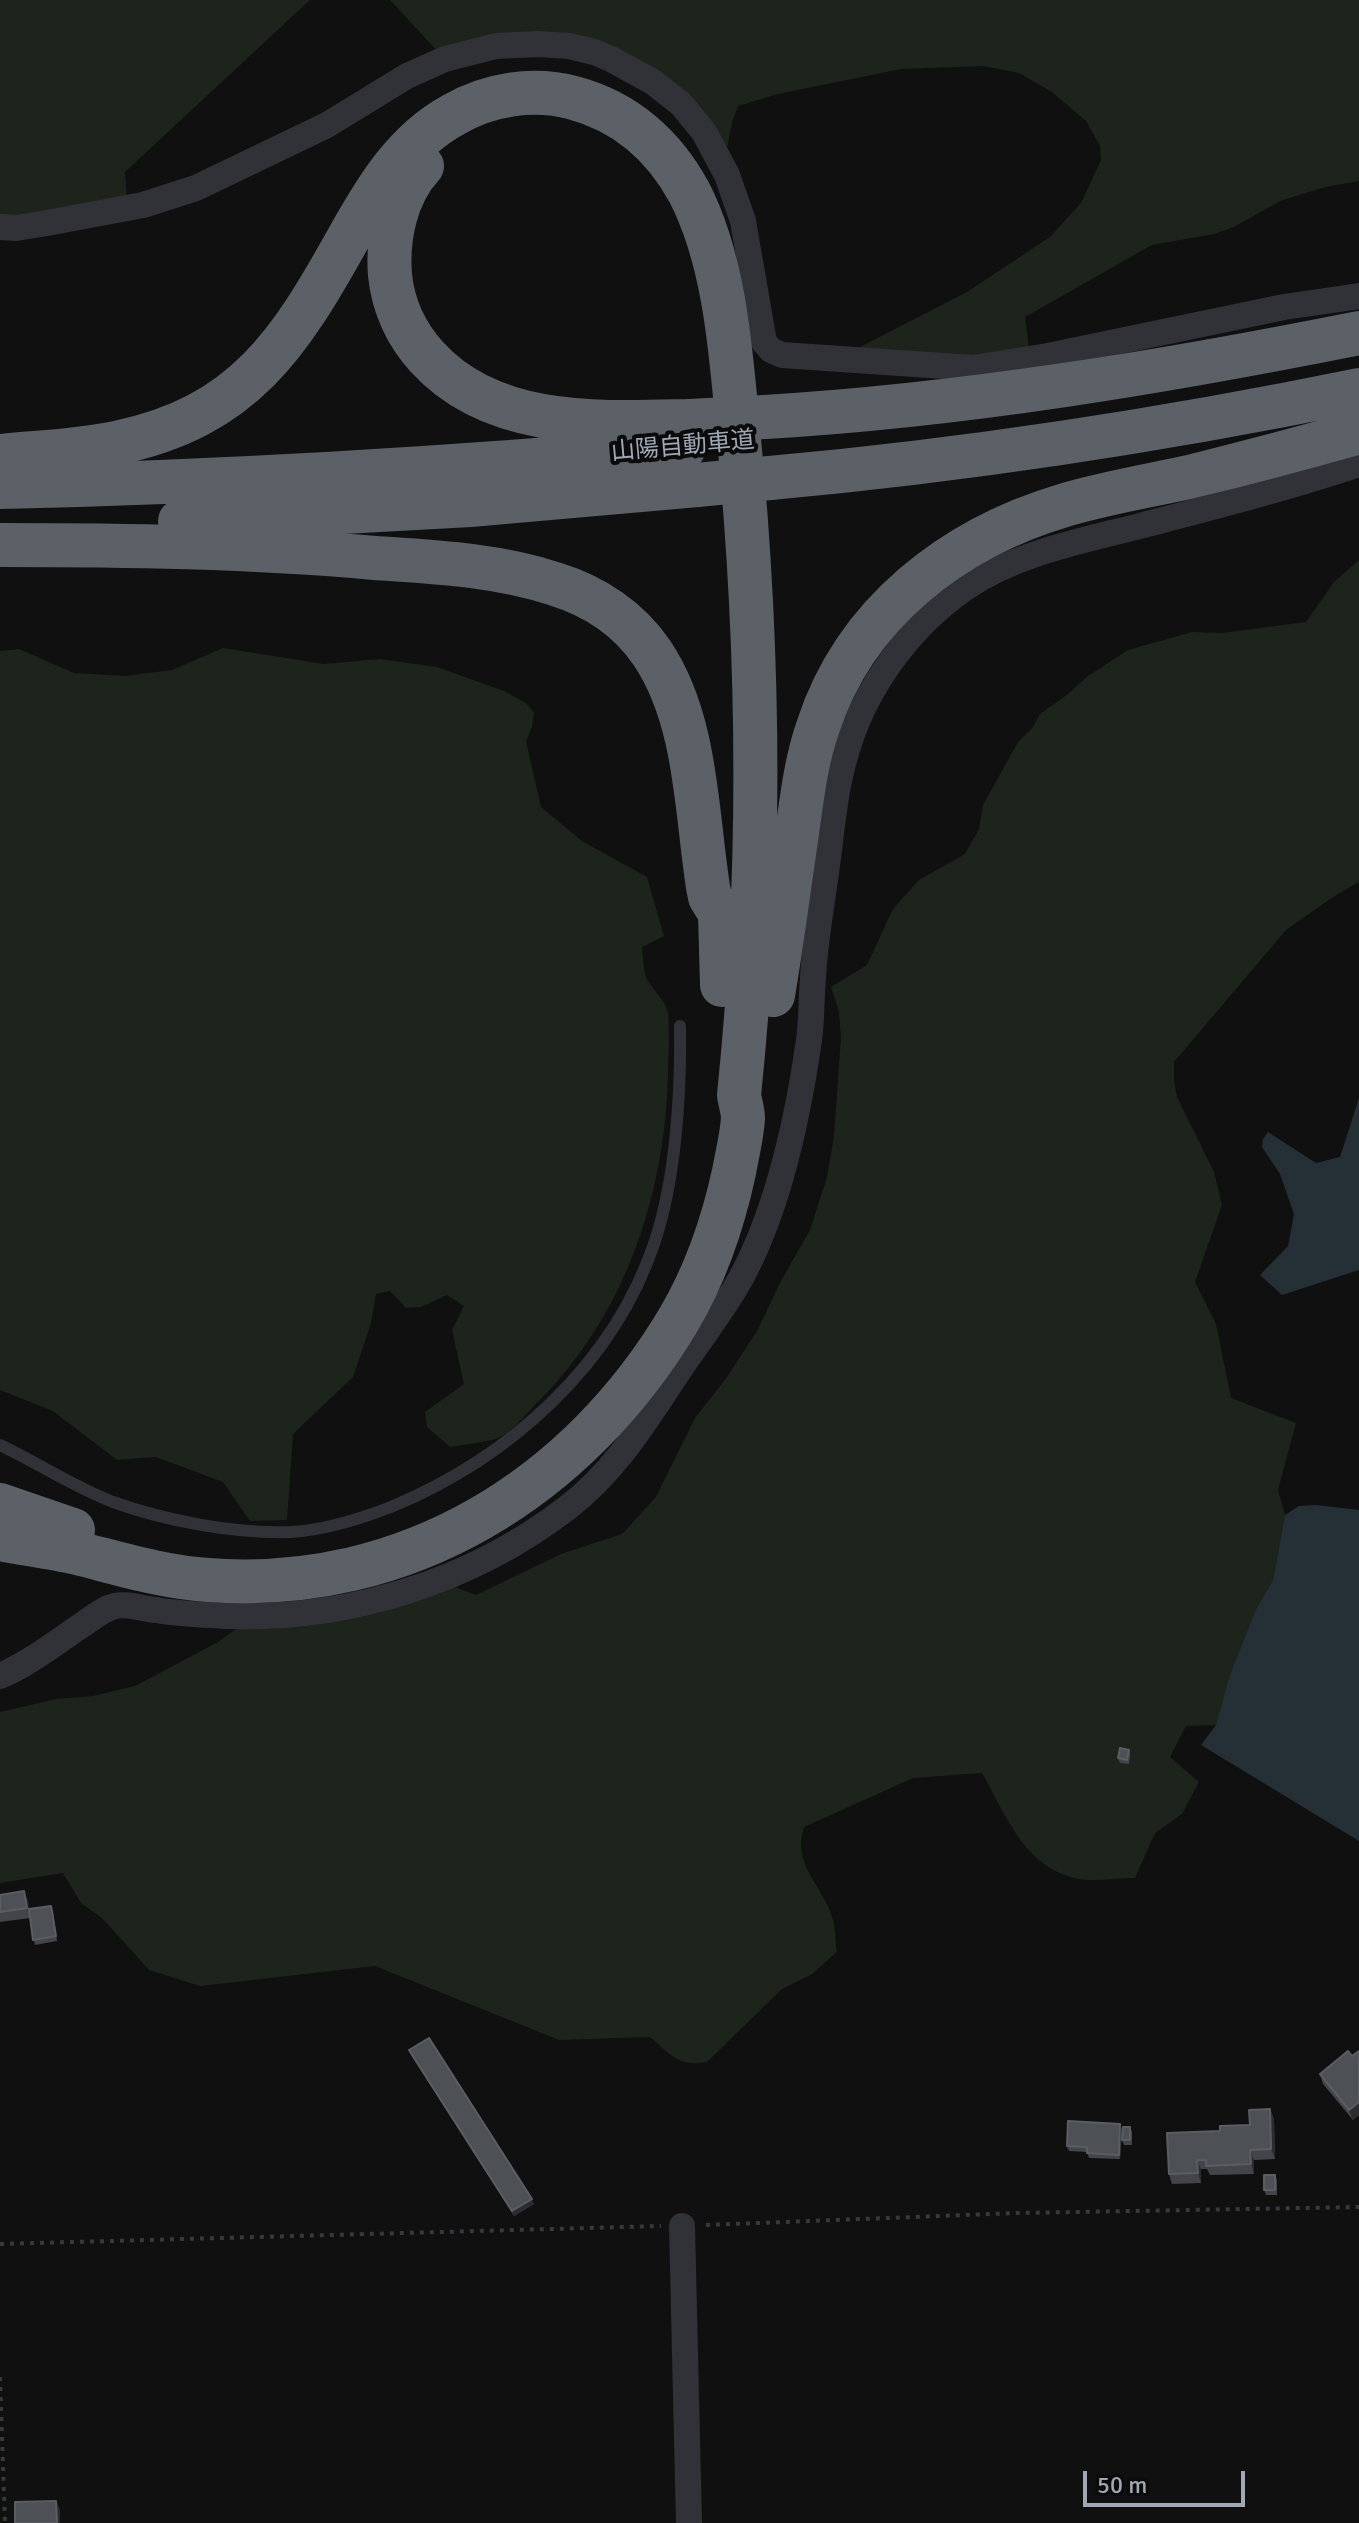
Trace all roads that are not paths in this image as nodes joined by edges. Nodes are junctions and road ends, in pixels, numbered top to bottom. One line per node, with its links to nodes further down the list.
1 (0, 227): 2 (street)
2 (1359, 296)
3 (1359, 333): 7 (highway)
4 (1359, 350): 7 (highway, 山陽自動車道)
5 (1359, 390): 7 (highway, 山陽自動車道)
6 (1359, 432): 16 (highway)
7 (767, 445): 8 (highway, 山陽自動車道, bridge); 8 (highway, bridge)
8 (693, 451): 11 (highway, 山陽自動車道); 12 (highway, 山陽自動車道); 14 (highway)
9 (0, 456): 16 (highway)
10 (1359, 464): 20 (street)
11 (0, 487)
12 (0, 526)
13 (0, 545): 14 (highway)
14 (720, 913): 18 (highway)
15 (680, 1026): 17 (lane)
16 (743, 1116): 19 (highway)
17 (0, 1445)
18 (0, 1505)
19 (0, 1539)
20 (0, 1676)
21 (682, 2226): 22 (street)
22 (689, 2523)

